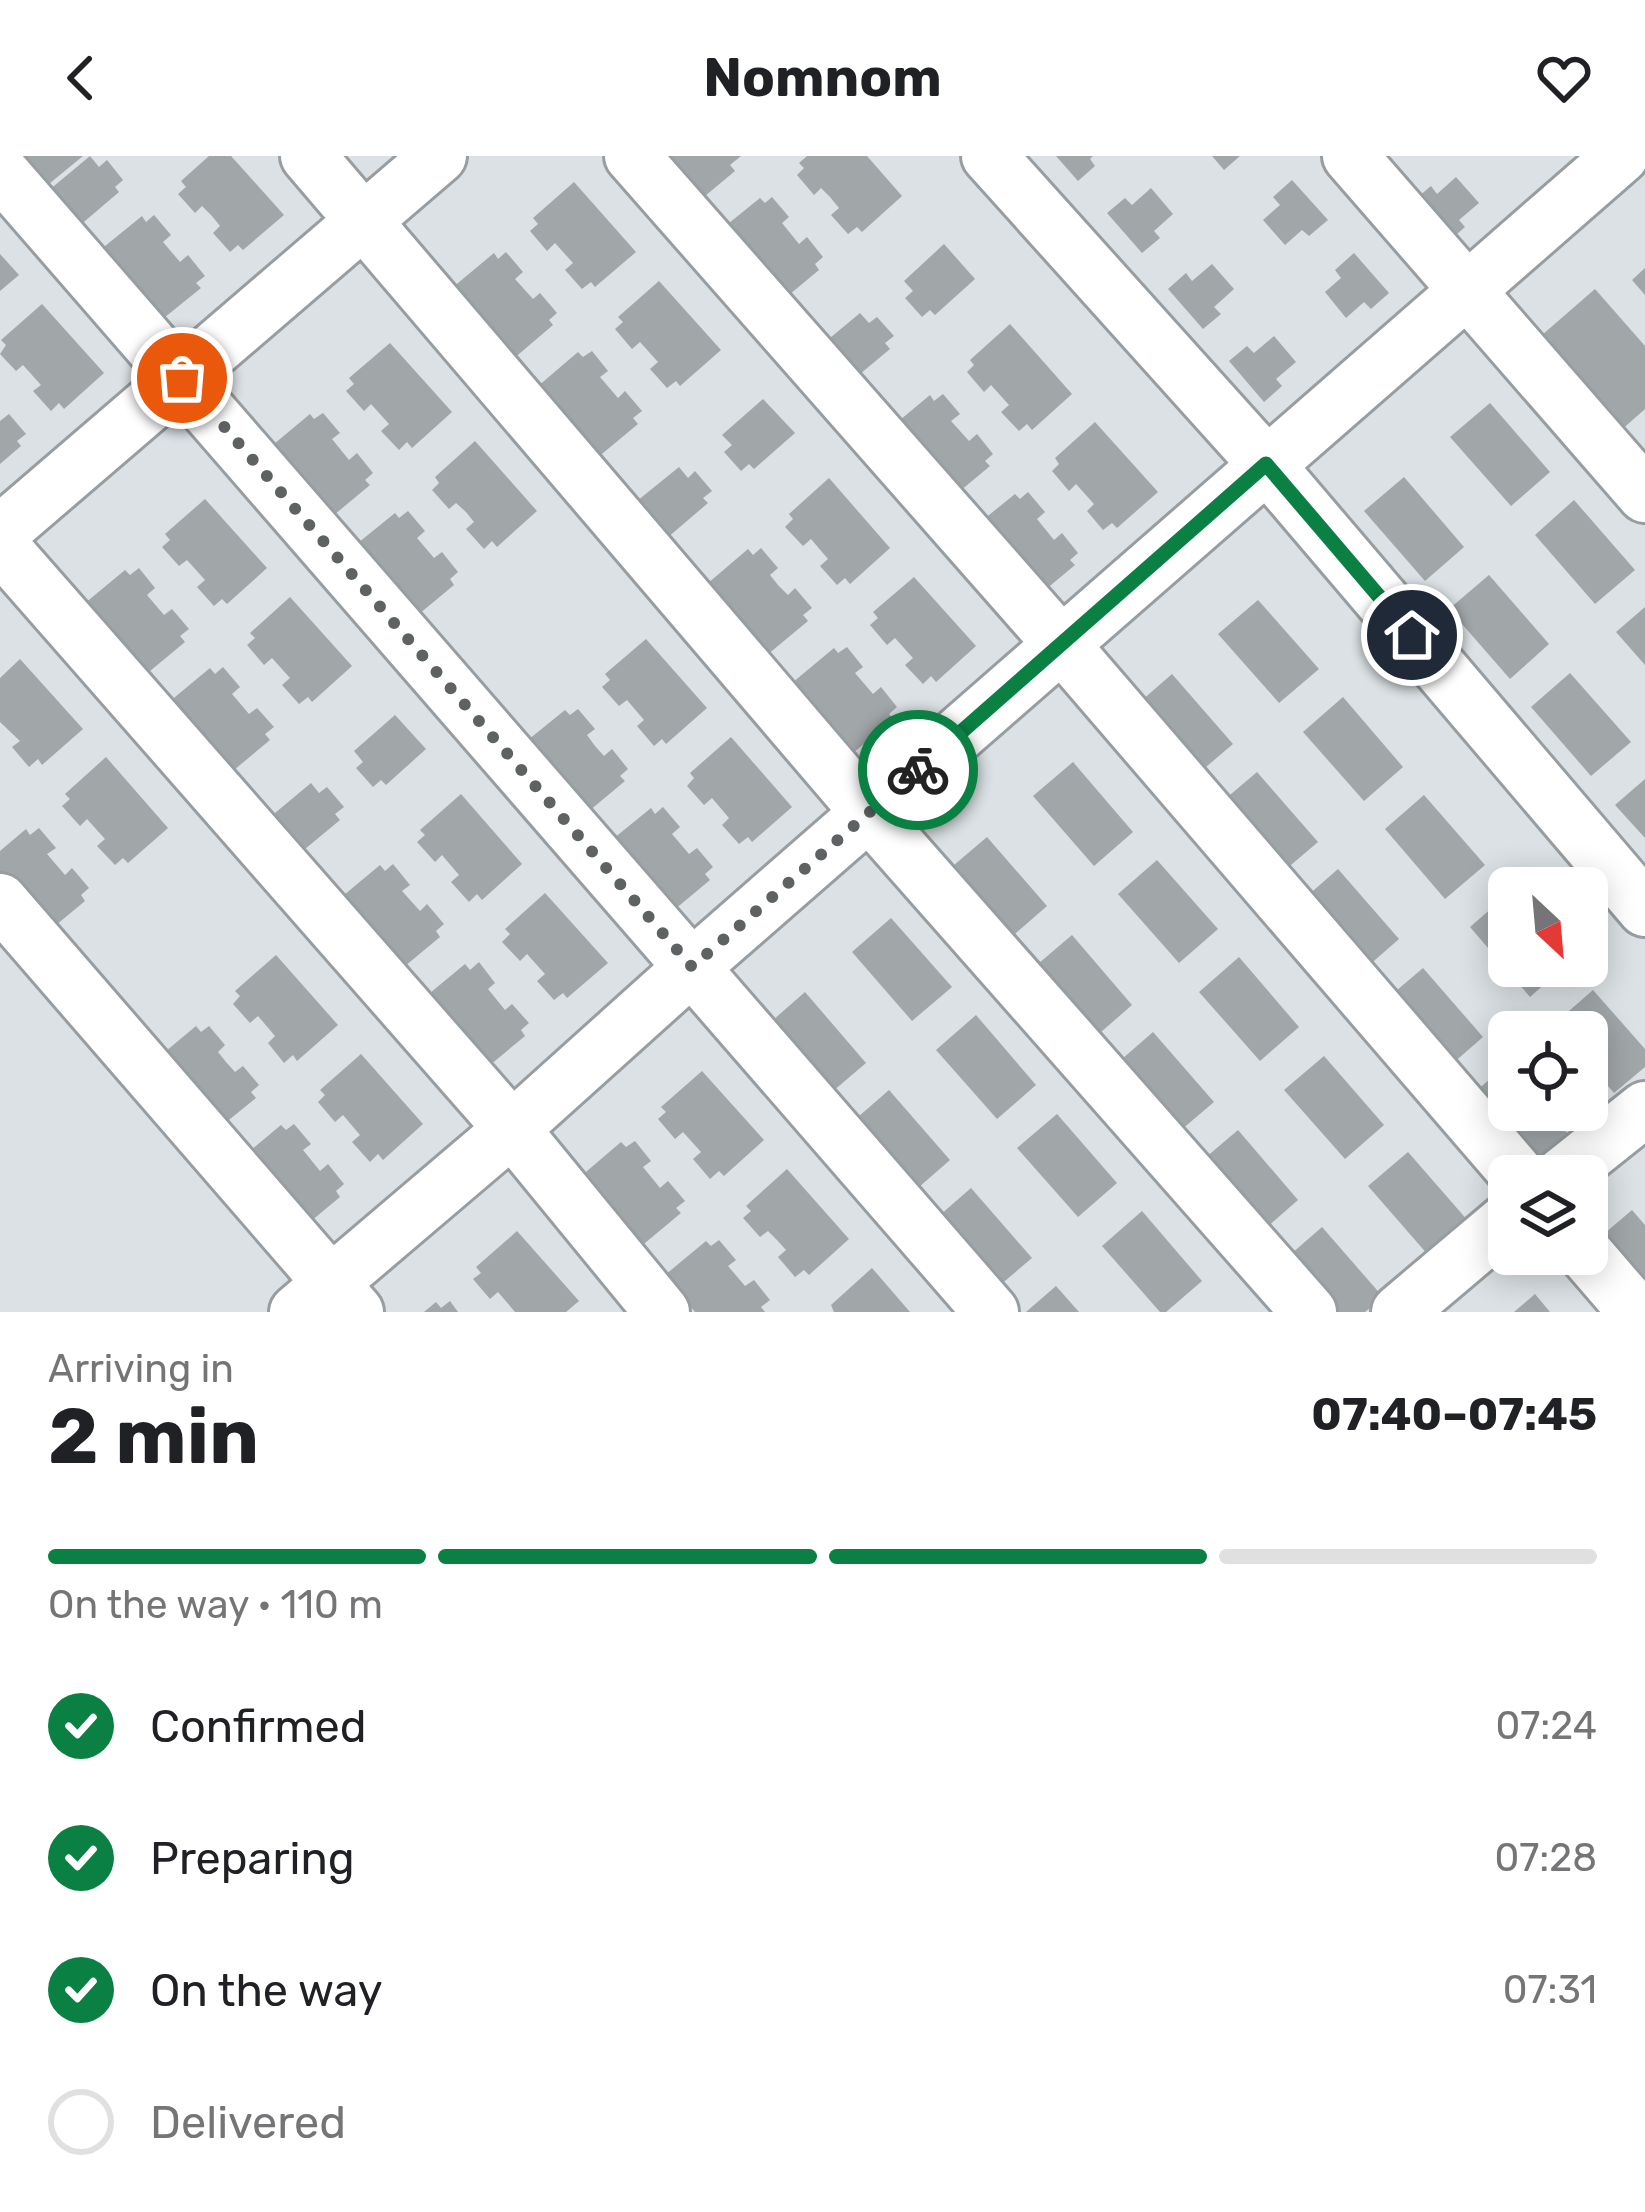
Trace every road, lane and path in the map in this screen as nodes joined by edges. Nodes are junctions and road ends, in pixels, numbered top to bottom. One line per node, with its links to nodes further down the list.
1 (308, 156): 8 (street)
2 (440, 156): 8 (street)
3 (632, 156): 15 (street)
4 (989, 156): 11 (street)
5 (1350, 156): 9 (street)
6 (1621, 156): 9 (street)
7 (0, 171): 10 (street)
8 (365, 219): 10 (street); 16 (street)
9 (1468, 292): 11 (street); 12 (street)
10 (182, 378): 13 (street); 19 (street)
11 (1266, 464): 15 (street); 18 (street)
12 (1645, 495)
13 (0, 533)
14 (0, 545): 21 (street)
15 (1062, 645): 16 (street); 22 (street)
16 (868, 812): 19 (street); 29 (street)
17 (0, 901): 26 (street)
18 (1645, 909)
19 (692, 967): 21 (street); 28 (street)
20 (1645, 1109): 23 (street)
21 (512, 1129): 26 (street); 27 (street)
22 (1501, 1155)
23 (1587, 1155)
24 (1488, 1237): 30 (street)
25 (1604, 1275): 31 (street)
26 (328, 1302)
27 (662, 1312)
28 (991, 1312)
29 (1309, 1312)
30 (1399, 1312)
31 (1636, 1312)

